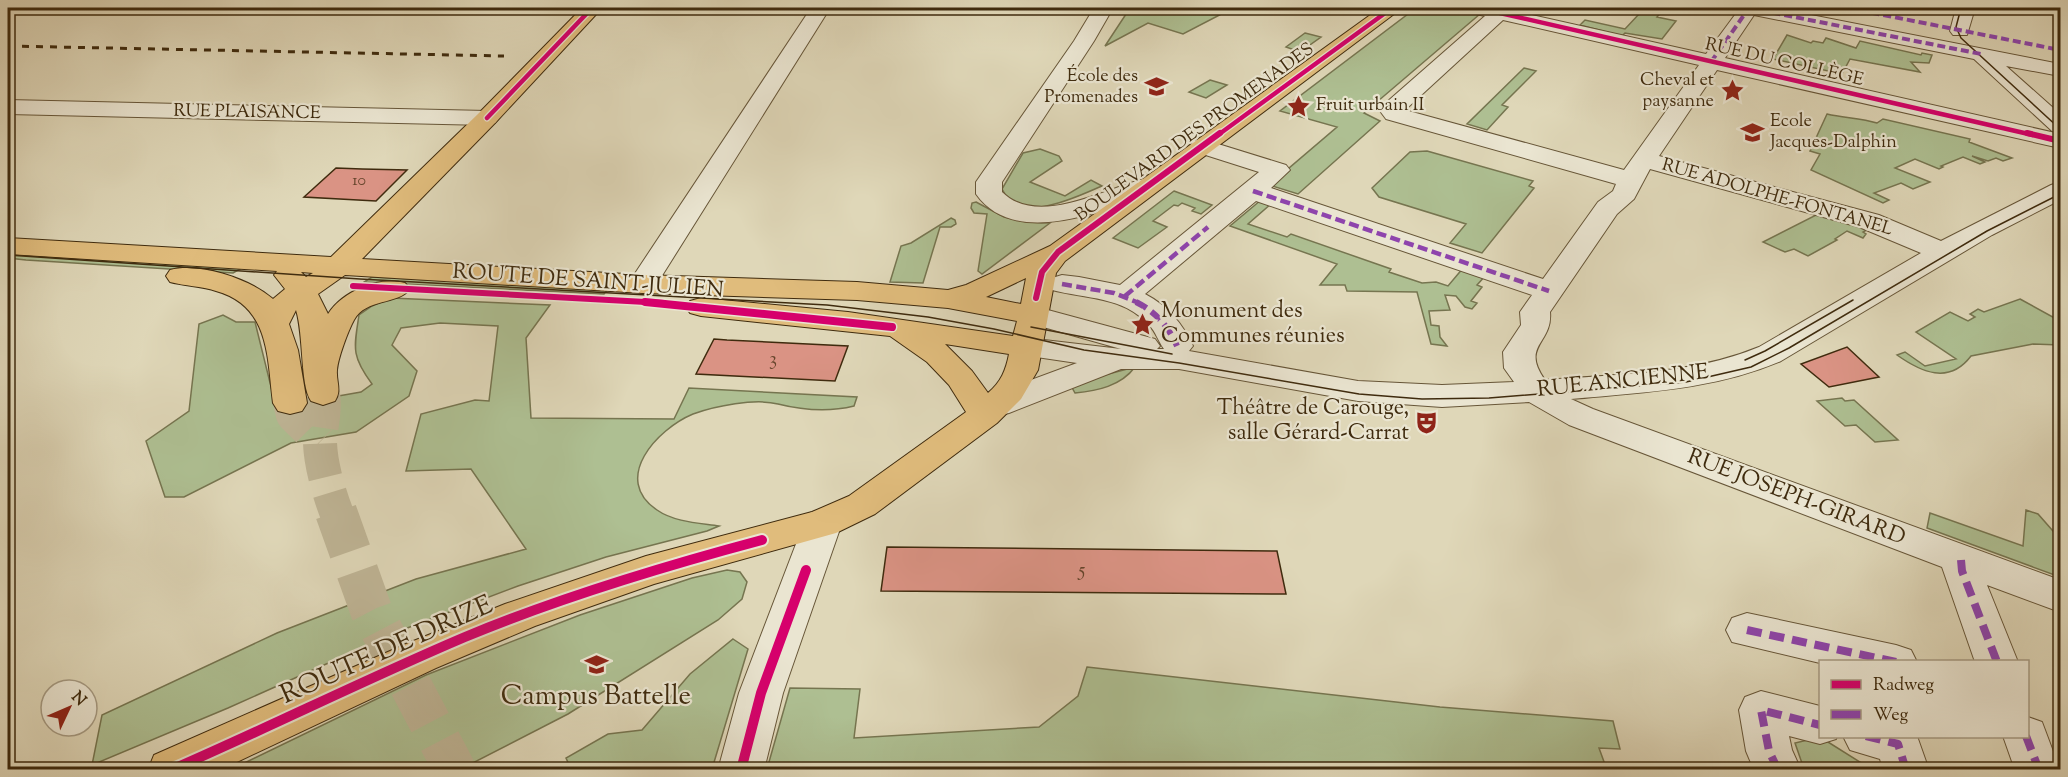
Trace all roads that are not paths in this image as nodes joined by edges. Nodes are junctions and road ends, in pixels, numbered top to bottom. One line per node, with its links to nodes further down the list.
1 (592, 8): 16 (main road)
2 (820, 8): 30 (street)
3 (1103, 8): 21 (street)
4 (1392, 8): 19 (main road, BOULEVARD DES PROMENADES)
5 (1474, 8): 9 (street, RUE DU COLLÈGE)
6 (1848, 8): 10 (street)
7 (1965, 8): 10 (street)
8 (1747, 12): 12 (street); 13 (street)
9 (1500, 13): 13 (street, RUE DU COLLÈGE); 20 (street, RUE ADOLPHE-FONTANEL)
10 (1960, 31): 11 (street); 12 (street)
11 (2061, 50)
12 (1982, 54): 14 (street); 17 (street)
13 (1711, 62): 18 (street, RUE DU COLLÈGE); 20 (street)
14 (2061, 70)
15 (8, 107): 16 (street, RUE PLAISANCE)
16 (487, 118): 32 (main road)
17 (2061, 126)
18 (2061, 141)
19 (1202, 146): 21 (main road, BOULEVARD DES PROMENADES); 23 (street)
20 (1637, 170): 26 (street, RUE ADOLPHE-FONTANEL); 34 (street)
21 (1147, 186): 25 (main road, BOULEVARD DES PROMENADES)
22 (2061, 190): 26 (street, RUE ANCIENNE)
23 (1252, 191): 34 (street); 35 (street)
24 (8, 246): 27 (main road, ROUTE DE SAINT-JULIEN)
25 (1058, 252): 36 (main road); 37 (main road, BOULEVARD DES PROMENADES)
26 (1943, 252): 43 (street, RUE ANCIENNE)
27 (255, 262): 32 (main road, ROUTE DE SAINT-JULIEN); 32 (main road)
28 (8, 263): 29 (main road, ROUTE DE SAINT-JULIEN)
29 (180, 276): 32 (main road, ROUTE DE SAINT-JULIEN); 38 (main road)
30 (643, 284): 32 (main road, ROUTE DE SAINT-JULIEN); 36 (main road, ROUTE DE SAINT-JULIEN)
31 (1062, 284): 35 (street)
32 (316, 285): 33 (main road, ROUTE DE SAINT-JULIEN); 33 (main road); 38 (main road)
33 (395, 289): 39 (main road, ROUTE DE SAINT-JULIEN)
34 (1549, 291): 43 (street)
35 (1125, 296): 41 (street)
36 (948, 300): 37 (main road, ROUTE DE SAINT-JULIEN)
37 (1035, 307): 40 (main road, BOULEVARD DES PROMENADES); 41 (street)
38 (275, 323): 44 (main road)
39 (892, 327): 40 (main road, ROUTE DE SAINT-JULIEN); 45 (main road)
40 (1027, 347): 42 (street); 45 (main road, ROUTE DE DRIZE)
41 (1178, 353): 42 (street); 43 (street, RUE ANCIENNE)
42 (1120, 359): 45 (street)
43 (1536, 391): 47 (street, RUE JOSEPH-GIRARD)
44 (290, 403)
45 (991, 410): 46 (main road, ROUTE DE DRIZE)
46 (823, 522): 54 (main road, ROUTE DE DRIZE); 55 (street)
47 (1961, 560): 48 (street, RUE JOSEPH-GIRARD); 51 (street)
48 (2061, 596)
49 (1747, 630): 50 (street)
50 (1878, 660)
51 (1996, 660)
52 (1819, 724): 56 (street)
53 (2027, 738): 57 (street)
54 (171, 770)
55 (741, 770)
56 (1778, 770)
57 (2039, 770)

